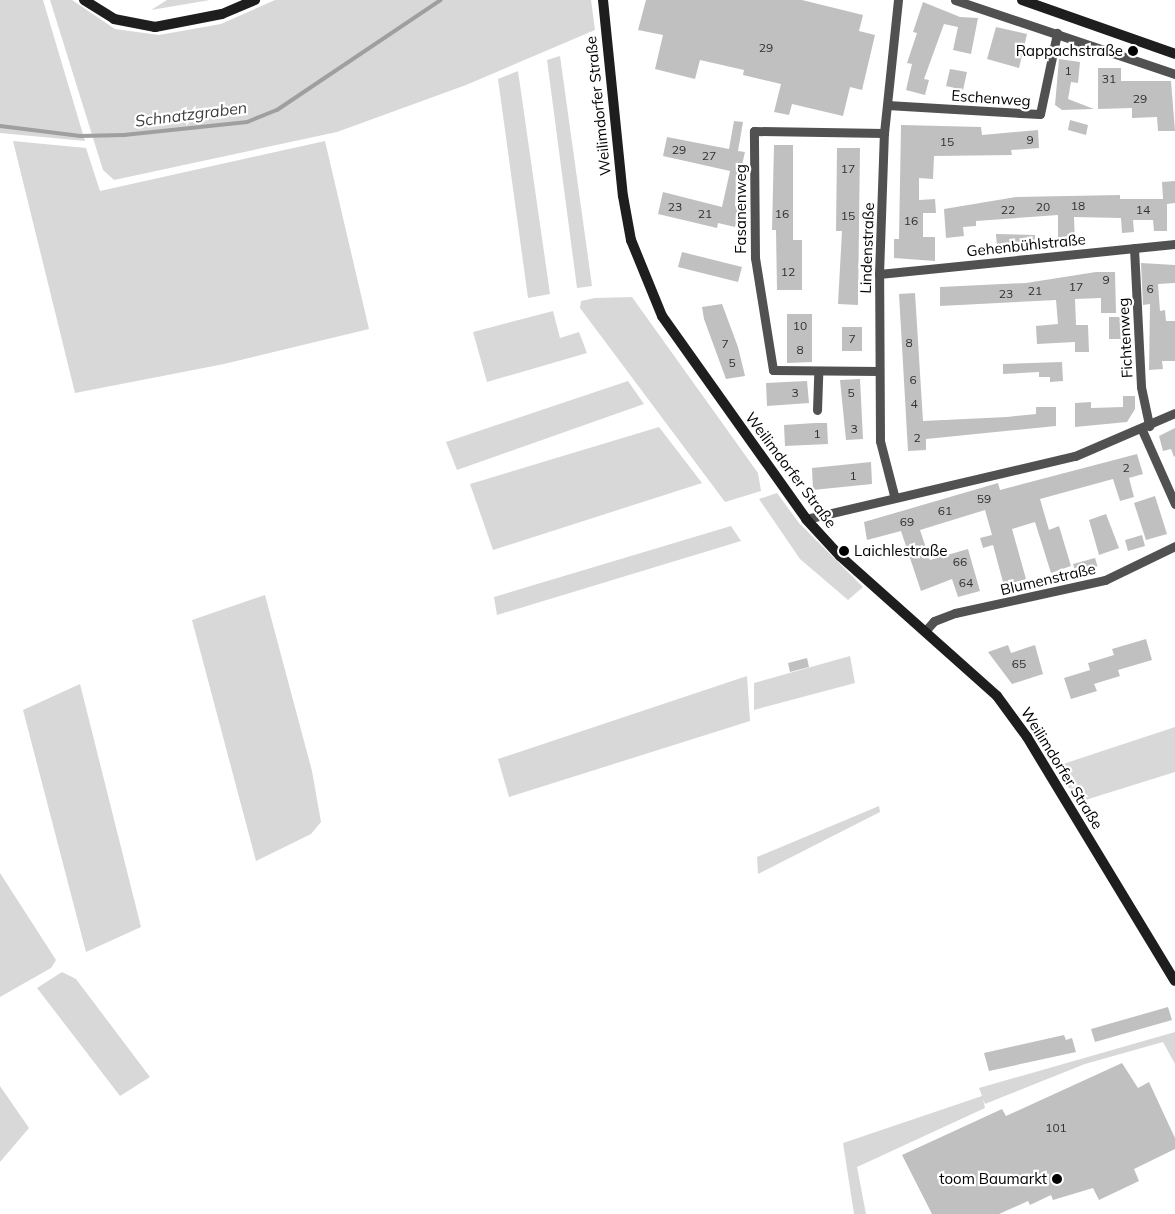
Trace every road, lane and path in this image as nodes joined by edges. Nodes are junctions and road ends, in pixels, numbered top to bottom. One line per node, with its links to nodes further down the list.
1 (84, 0): 2 (main road)
2 (255, 0)
3 (603, 0): 22 (main road, Weilimdorfer Straße)
4 (898, 0): 10 (street, Lindenstraße)
5 (955, 0): 7 (street)
6 (1022, 0): 8 (main road)
7 (1056, 33): 9 (street); 10 (street, Eschenweg)
8 (1175, 54)
9 (1175, 74)
10 (887, 105): 11 (street, Lindenstraße)
11 (884, 133): 14 (street, Lindenstraße); 16 (street, Fasanenweg)
12 (1175, 244): 13 (street, Gehenbühlstraße)
13 (1134, 248): 14 (street, Gehenbühlstraße); 19 (street, Fichtenweg)
14 (879, 274): 15 (street, Lindenstraße)
15 (879, 371): 16 (street, Fasanenweg); 20 (street, Lindenstraße)
16 (818, 373): 17 (street)
17 (817, 410)
18 (1175, 413): 19 (street)
19 (1146, 428): 20 (street); 21 (street, Fichtenweg)
20 (894, 495): 22 (street)
21 (1175, 504)
22 (806, 518): 24 (main road, Weilimdorfer Straße)
23 (1175, 546): 24 (street, Blumenstraße)
24 (926, 630): 25 (main road, Weilimdorfer Straße)
25 (1175, 981)

